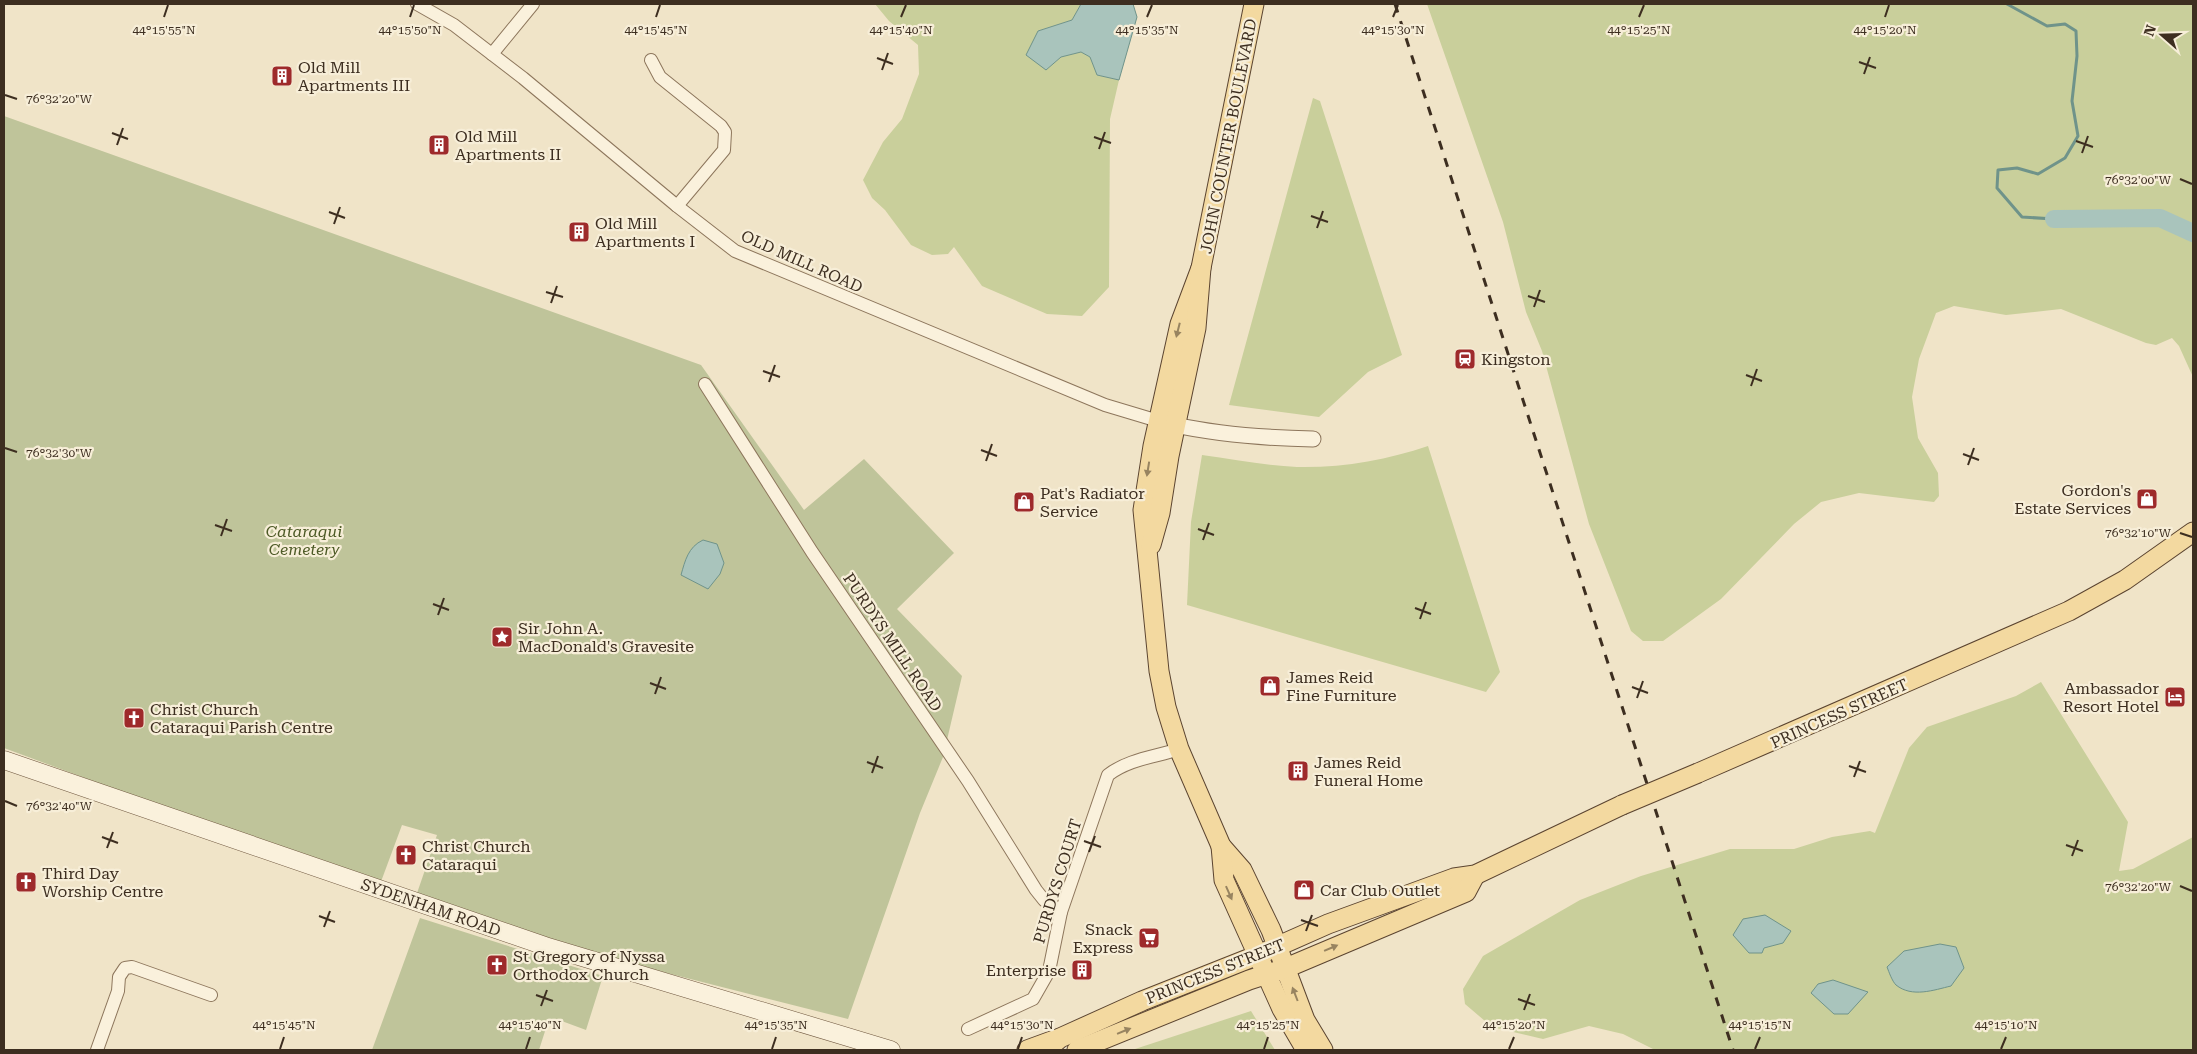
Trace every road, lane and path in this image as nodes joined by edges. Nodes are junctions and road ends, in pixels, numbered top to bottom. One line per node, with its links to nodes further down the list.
1 (417, 4): 4 (street, OLD MILL ROAD)
2 (533, 4): 4 (street)
3 (1254, 4): 8 (main road, JOHN COUNTER BOULEVARD)
4 (492, 54): 6 (street, OLD MILL ROAD)
5 (651, 60): 6 (street)
6 (676, 206): 8 (street, OLD MILL ROAD)
7 (705, 384): 15 (street, PURDYS MILL ROAD)
8 (1167, 424): 9 (street); 11 (main road, JOHN COUNTER BOULEVARD)
9 (1313, 439)
10 (2193, 532): 14 (main road, PRINCESS STREET, bridge)
11 (1179, 750): 13 (main road, JOHN COUNTER BOULEVARD); 15 (street, PURDYS COURT)
12 (4, 760): 24 (main road, SYDENHAM ROAD)
13 (1222, 846): 16 (main road, JOHN COUNTER BOULEVARD); 17 (main road, JOHN COUNTER BOULEVARD, one-way to 17)
14 (1475, 875): 16 (main road, PRINCESS STREET); 18 (main road, PRINCESS STREET, one-way to 14)
15 (1062, 912): 21 (street, PURDYS COURT)
16 (1278, 946): 17 (main road, PRINCESS STREET); 18 (main road, JOHN COUNTER BOULEVARD)
17 (1258, 955): 19 (main road, JOHN COUNTER BOULEVARD); 22 (main road, PRINCESS STREET)
18 (1286, 968): 19 (main road, PRINCESS STREET); 29 (main road, JOHN COUNTER BOULEVARD, one-way to 18)
19 (1267, 975): 27 (main road, PRINCESS STREET, one-way to 19); 28 (main road, JOHN COUNTER BOULEVARD)
20 (210, 995): 23 (street)
21 (968, 1029)
22 (1060, 1038): 25 (main road); 26 (main road, PRINCESS STREET)
23 (97, 1050)
24 (891, 1050)
25 (1026, 1050)
26 (1046, 1050)
27 (1077, 1050)
28 (1306, 1050)
29 (1323, 1050)

